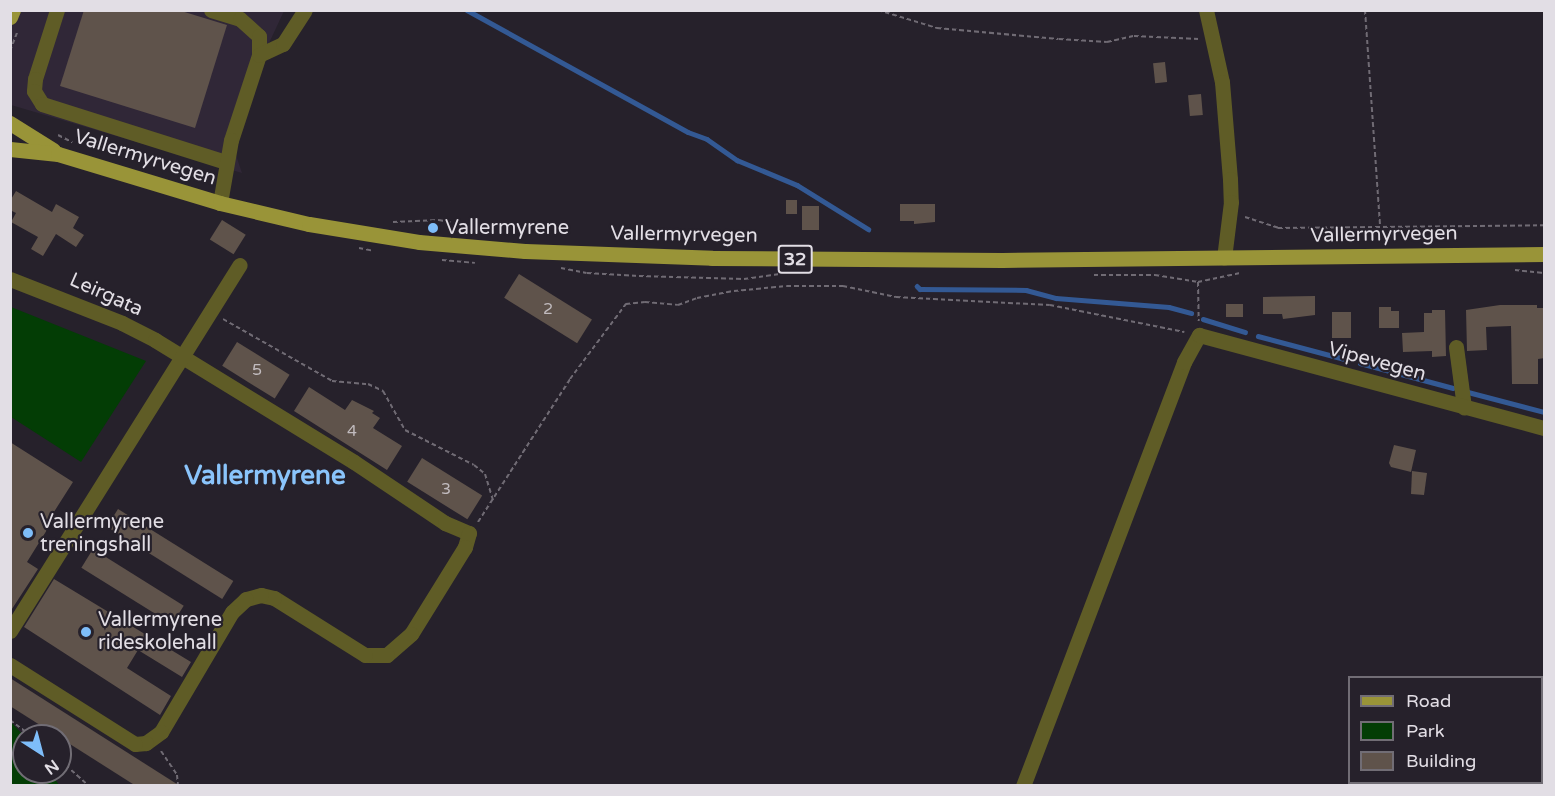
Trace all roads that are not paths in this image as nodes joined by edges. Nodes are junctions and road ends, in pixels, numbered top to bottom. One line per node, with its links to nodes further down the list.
1 (13, 10): 6 (main road)
2 (57, 10): 11 (street)
3 (211, 10): 7 (street)
4 (305, 10): 7 (street)
5 (1206, 10): 14 (street)
6 (10, 17)
7 (259, 55): 11 (street, Vallermyrvegen)
8 (10, 123): 10 (main road, Vallermyrvegen / 32)
9 (10, 149): 10 (main road, Vallermyrvegen / 32)
10 (58, 153): 12 (main road, Vallermyrvegen / 32)
11 (226, 162): 12 (street, Vallermyrvegen)
12 (220, 202): 14 (main road, Vallermyrvegen / 32)
13 (1545, 254): 14 (main road, Vallermyrvegen / 32)
14 (1224, 258)
15 (240, 265): 18 (street)
16 (10, 279): 18 (street, Leirgata)
17 (1456, 347): 19 (street)
18 (181, 356): 21 (street); 22 (street, Leirgata)
19 (1464, 407): 20 (street, Vipevegen); 23 (street, Vipevegen)
20 (1545, 428)
21 (10, 631)
22 (10, 665)
23 (1023, 786)

